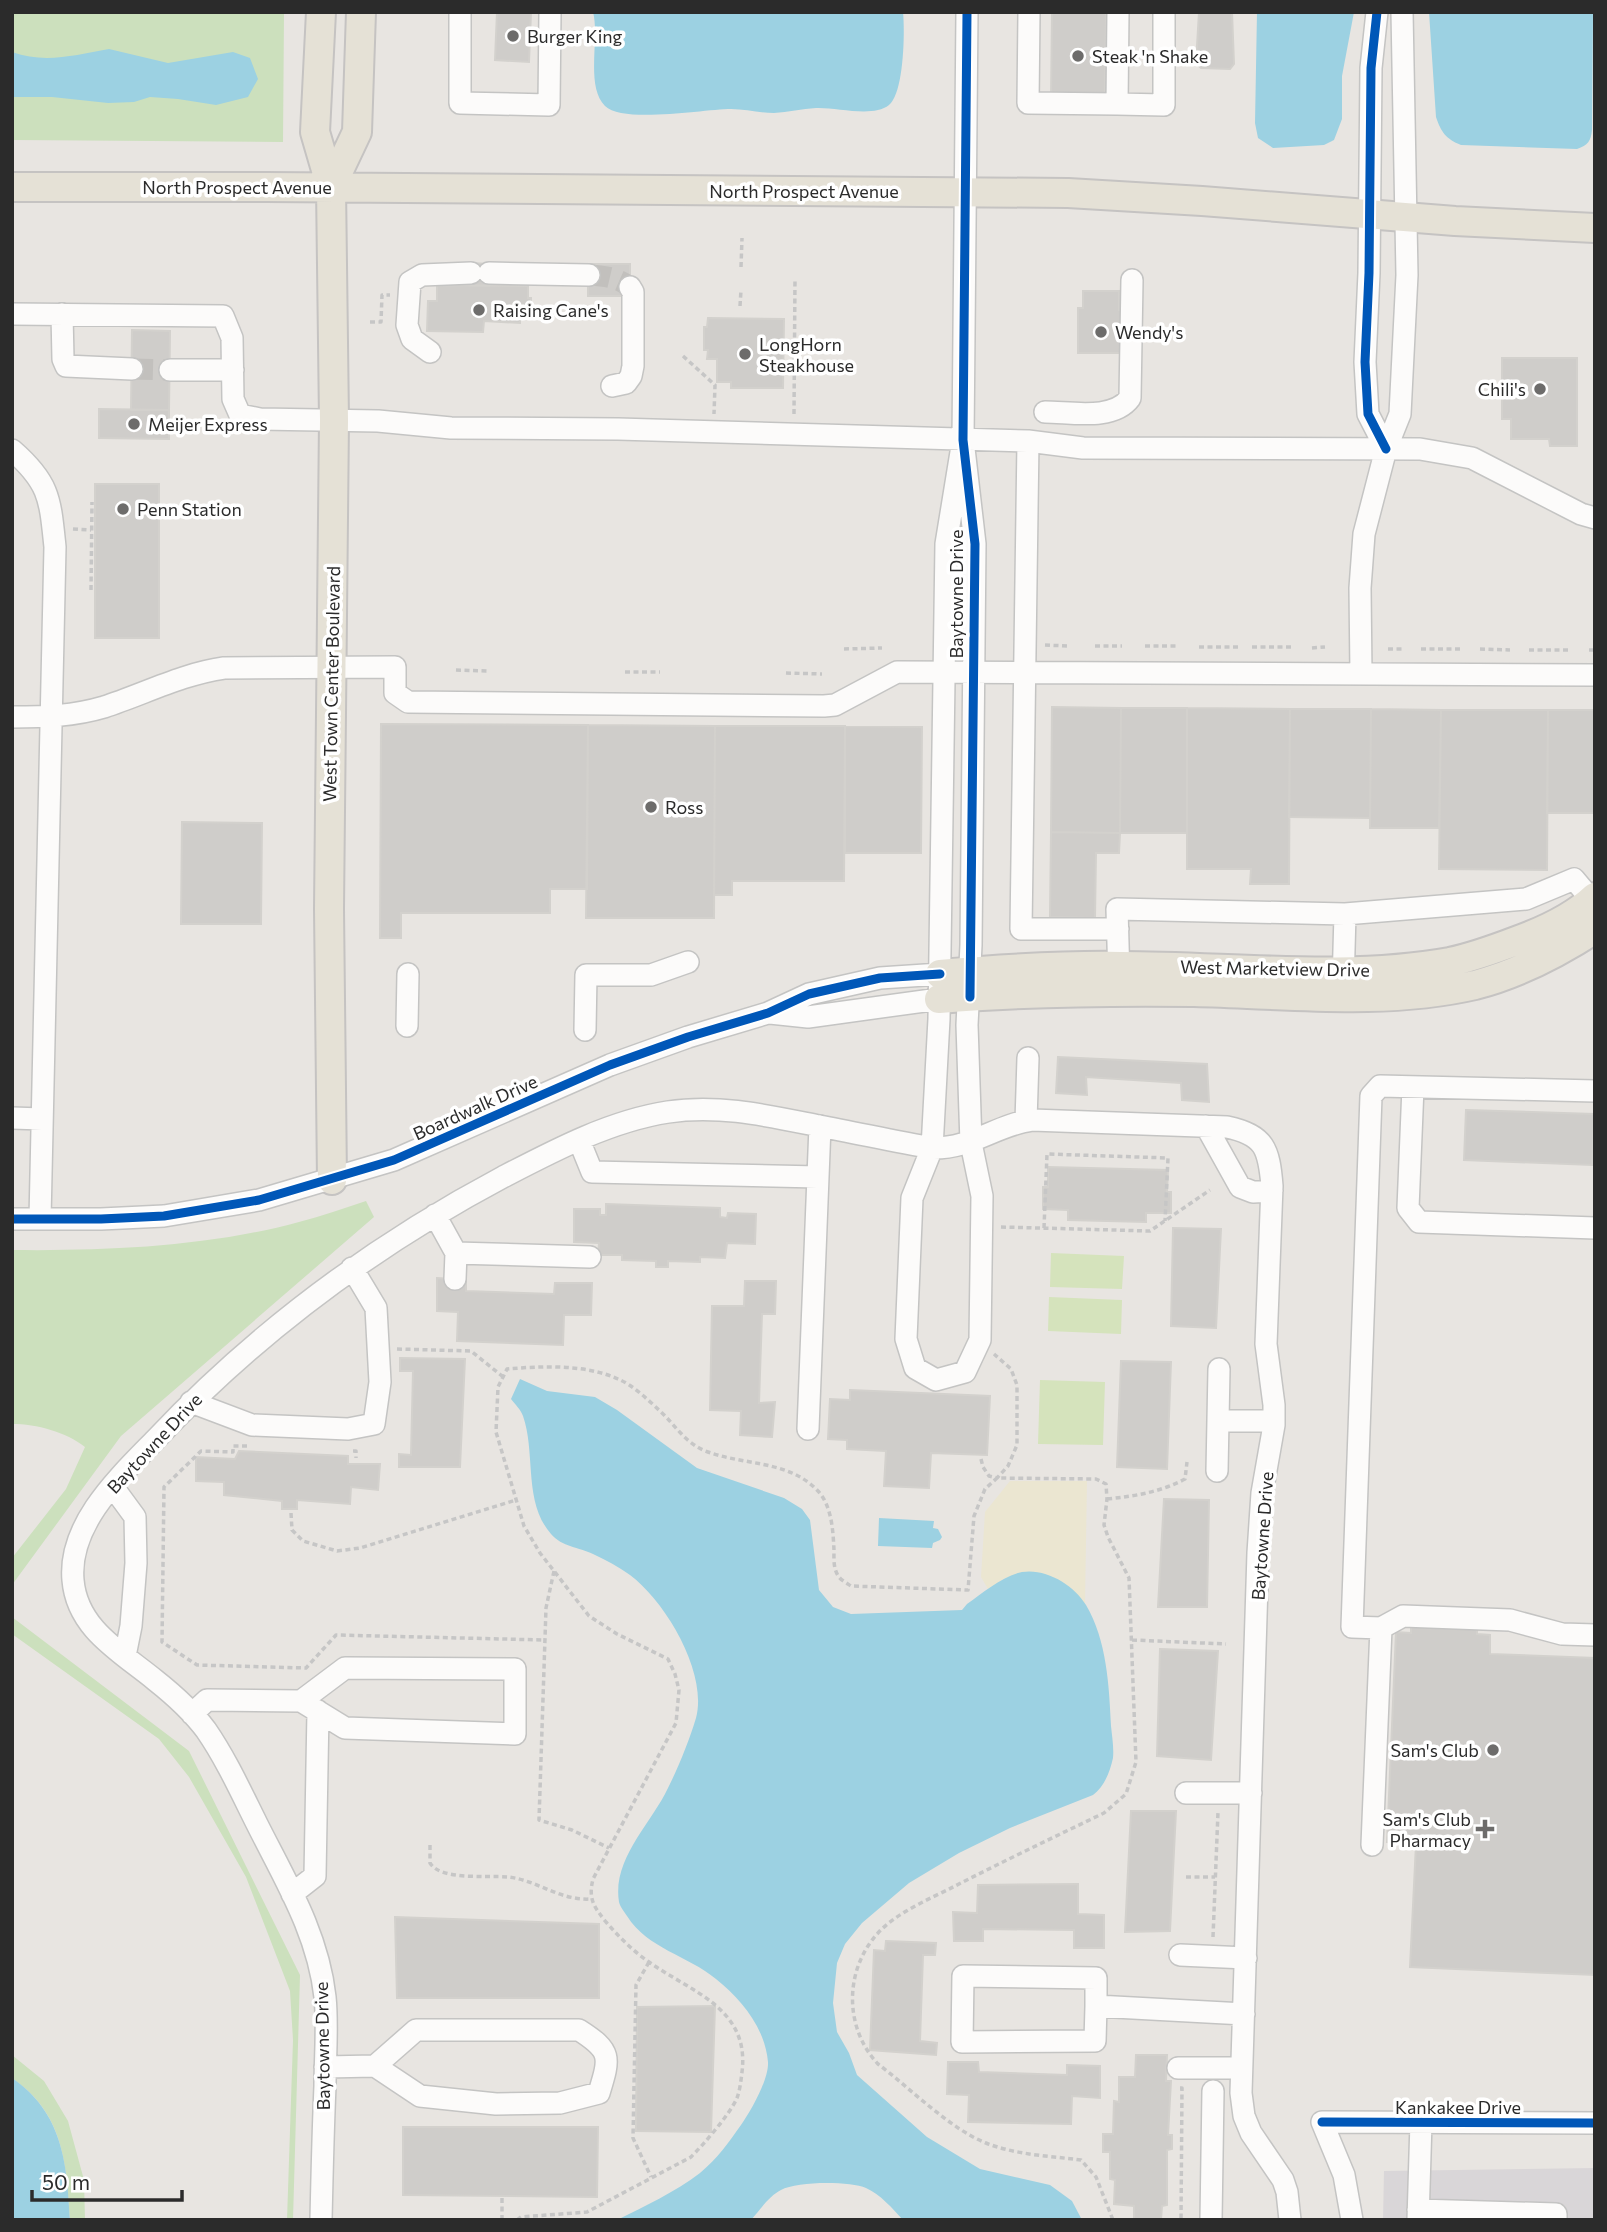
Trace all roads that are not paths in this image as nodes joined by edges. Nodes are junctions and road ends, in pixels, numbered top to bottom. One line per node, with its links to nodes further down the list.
1 (321, 12): 13 (main road, West Town Center Boulevard)
2 (361, 12): 13 (main road, West Town Center Boulevard)
3 (460, 12): 4 (street)
4 (550, 12)
5 (967, 12): 14 (street, Baytowne Drive)
6 (1029, 12): 11 (street)
7 (1118, 12): 11 (street)
8 (1164, 12): 11 (street)
9 (1377, 12): 15 (street)
10 (1402, 12): 16 (street)
11 (1117, 104)
12 (12, 187): 13 (main road, North Prospect Avenue)
13 (331, 187): 14 (main road, North Prospect Avenue); 29 (main road, West Town Center Boulevard)
14 (964, 192): 15 (main road, North Prospect Avenue); 30 (street, Baytowne Drive)
15 (1370, 214): 16 (main road, North Prospect Avenue); 32 (street)
16 (1406, 217): 17 (main road, North Prospect Avenue); 32 (street)
17 (1595, 228)
18 (589, 275): 23 (street)
19 (1132, 280): 28 (street)
20 (630, 286): 27 (street)
21 (12, 314): 22 (street)
22 (62, 314): 24 (street); 26 (street)
23 (430, 352)
24 (132, 369)
25 (170, 370): 26 (street)
26 (233, 370): 29 (street)
27 (612, 386)
28 (1045, 412)
29 (334, 420): 30 (street); 35 (main road, West Town Center Boulevard)
30 (963, 440): 31 (street); 36 (street, Baytowne Drive); 37 (street, Baytowne Drive)
31 (1028, 441): 32 (street); 38 (street)
32 (1386, 449): 34 (street); 39 (street)
33 (12, 450): 42 (street)
34 (1595, 518)
35 (330, 668): 36 (street); 42 (street); 70 (main road, West Town Center Boulevard)
36 (944, 672): 37 (street); 43 (street, Baytowne Drive)
37 (972, 672): 38 (street); 44 (street, Baytowne Drive)
38 (1026, 672): 39 (street); 47 (street)
39 (1361, 674): 40 (street)
40 (1595, 675)
41 (12, 717): 42 (street)
42 (50, 717): 62 (street)
43 (943, 794): 44 (street); 54 (street, Baytowne Drive)
44 (972, 794): 52 (street, Baytowne Drive)
45 (1594, 900): 46 (street); 53 (main road, West Marketview Drive)
46 (1345, 914): 47 (street); 53 (street)
47 (1118, 929): 51 (street)
48 (1595, 929): 53 (main road, West Marketview Drive)
49 (688, 962): 57 (street)
50 (408, 974): 56 (street)
51 (1119, 978): 52 (main road, West Marketview Drive); 53 (main road, West Marketview Drive)
52 (970, 984): 54 (main road, West Marketview Drive); 67 (street, Baytowne Drive)
53 (1343, 984)
54 (939, 987): 55 (street, Boardwalk Drive); 55 (street, Boardwalk Drive); 68 (street, Baytowne Drive)
55 (768, 1013): 70 (street, Boardwalk Drive)
56 (407, 1026)
57 (585, 1030)
58 (1028, 1058): 63 (street)
59 (1413, 1087): 60 (street); 75 (street); 87 (street)
60 (1595, 1091)
61 (12, 1118): 62 (street)
62 (43, 1119): 74 (street)
63 (1026, 1121): 65 (street, Baytowne Drive); 67 (street, Baytowne Drive)
64 (820, 1126): 66 (street, Baytowne Drive); 68 (street, Baytowne Drive); 69 (street)
65 (1206, 1126): 71 (street); 71 (street, Baytowne Drive)
66 (579, 1140): 69 (street); 72 (street, Baytowne Drive)
67 (971, 1143): 68 (street, Baytowne Drive); 68 (street)
68 (932, 1148)
69 (818, 1177): 84 (street)
70 (332, 1180): 74 (street, Boardwalk Drive)
71 (1272, 1191): 83 (street, Baytowne Drive)
72 (435, 1215): 76 (street); 78 (street, Baytowne Drive)
73 (12, 1219): 74 (street, Boardwalk Drive)
74 (40, 1219)
75 (1595, 1228)
76 (456, 1253): 77 (street); 79 (street)
77 (590, 1257)
78 (352, 1268): 81 (street, Baytowne Drive); 81 (street)
79 (455, 1279)
80 (1219, 1368): 82 (street)
81 (191, 1402): 86 (street, Baytowne Drive)
82 (1218, 1421): 83 (street); 85 (street)
83 (1274, 1421): 93 (street, Baytowne Drive)
84 (808, 1429)
85 (1217, 1471)
86 (113, 1487): 89 (street); 89 (street, Baytowne Drive)
87 (1381, 1628): 88 (street); 94 (street)
88 (1595, 1635)
89 (125, 1656): 91 (street, Baytowne Drive)
90 (310, 1706): 90 (street); 91 (street); 95 (street)
91 (192, 1714): 95 (street, Baytowne Drive)
92 (1186, 1793): 93 (street)
93 (1251, 1793): 97 (street, Baytowne Drive)
94 (1372, 1845)
95 (292, 1894): 101 (street, Baytowne Drive)
96 (1180, 1955): 97 (street)
97 (1246, 1958): 99 (street, Baytowne Drive)
98 (1096, 2006): 98 (street); 99 (street)
99 (1244, 2014): 103 (street, Baytowne Drive)
100 (374, 2066): 100 (street); 101 (street)
101 (325, 2067): 108 (street, Baytowne Drive)
102 (1178, 2068): 103 (street)
103 (1241, 2068): 110 (street, Baytowne Drive)
104 (1213, 2091): 109 (street)
105 (1421, 2122): 106 (street, Kankakee Drive); 107 (street); 111 (street, Kankakee Drive)
106 (1595, 2123)
107 (1418, 2215): 112 (street)
108 (321, 2220)
109 (1211, 2220)
110 (1290, 2220)
111 (1352, 2220)
112 (1556, 2220)

